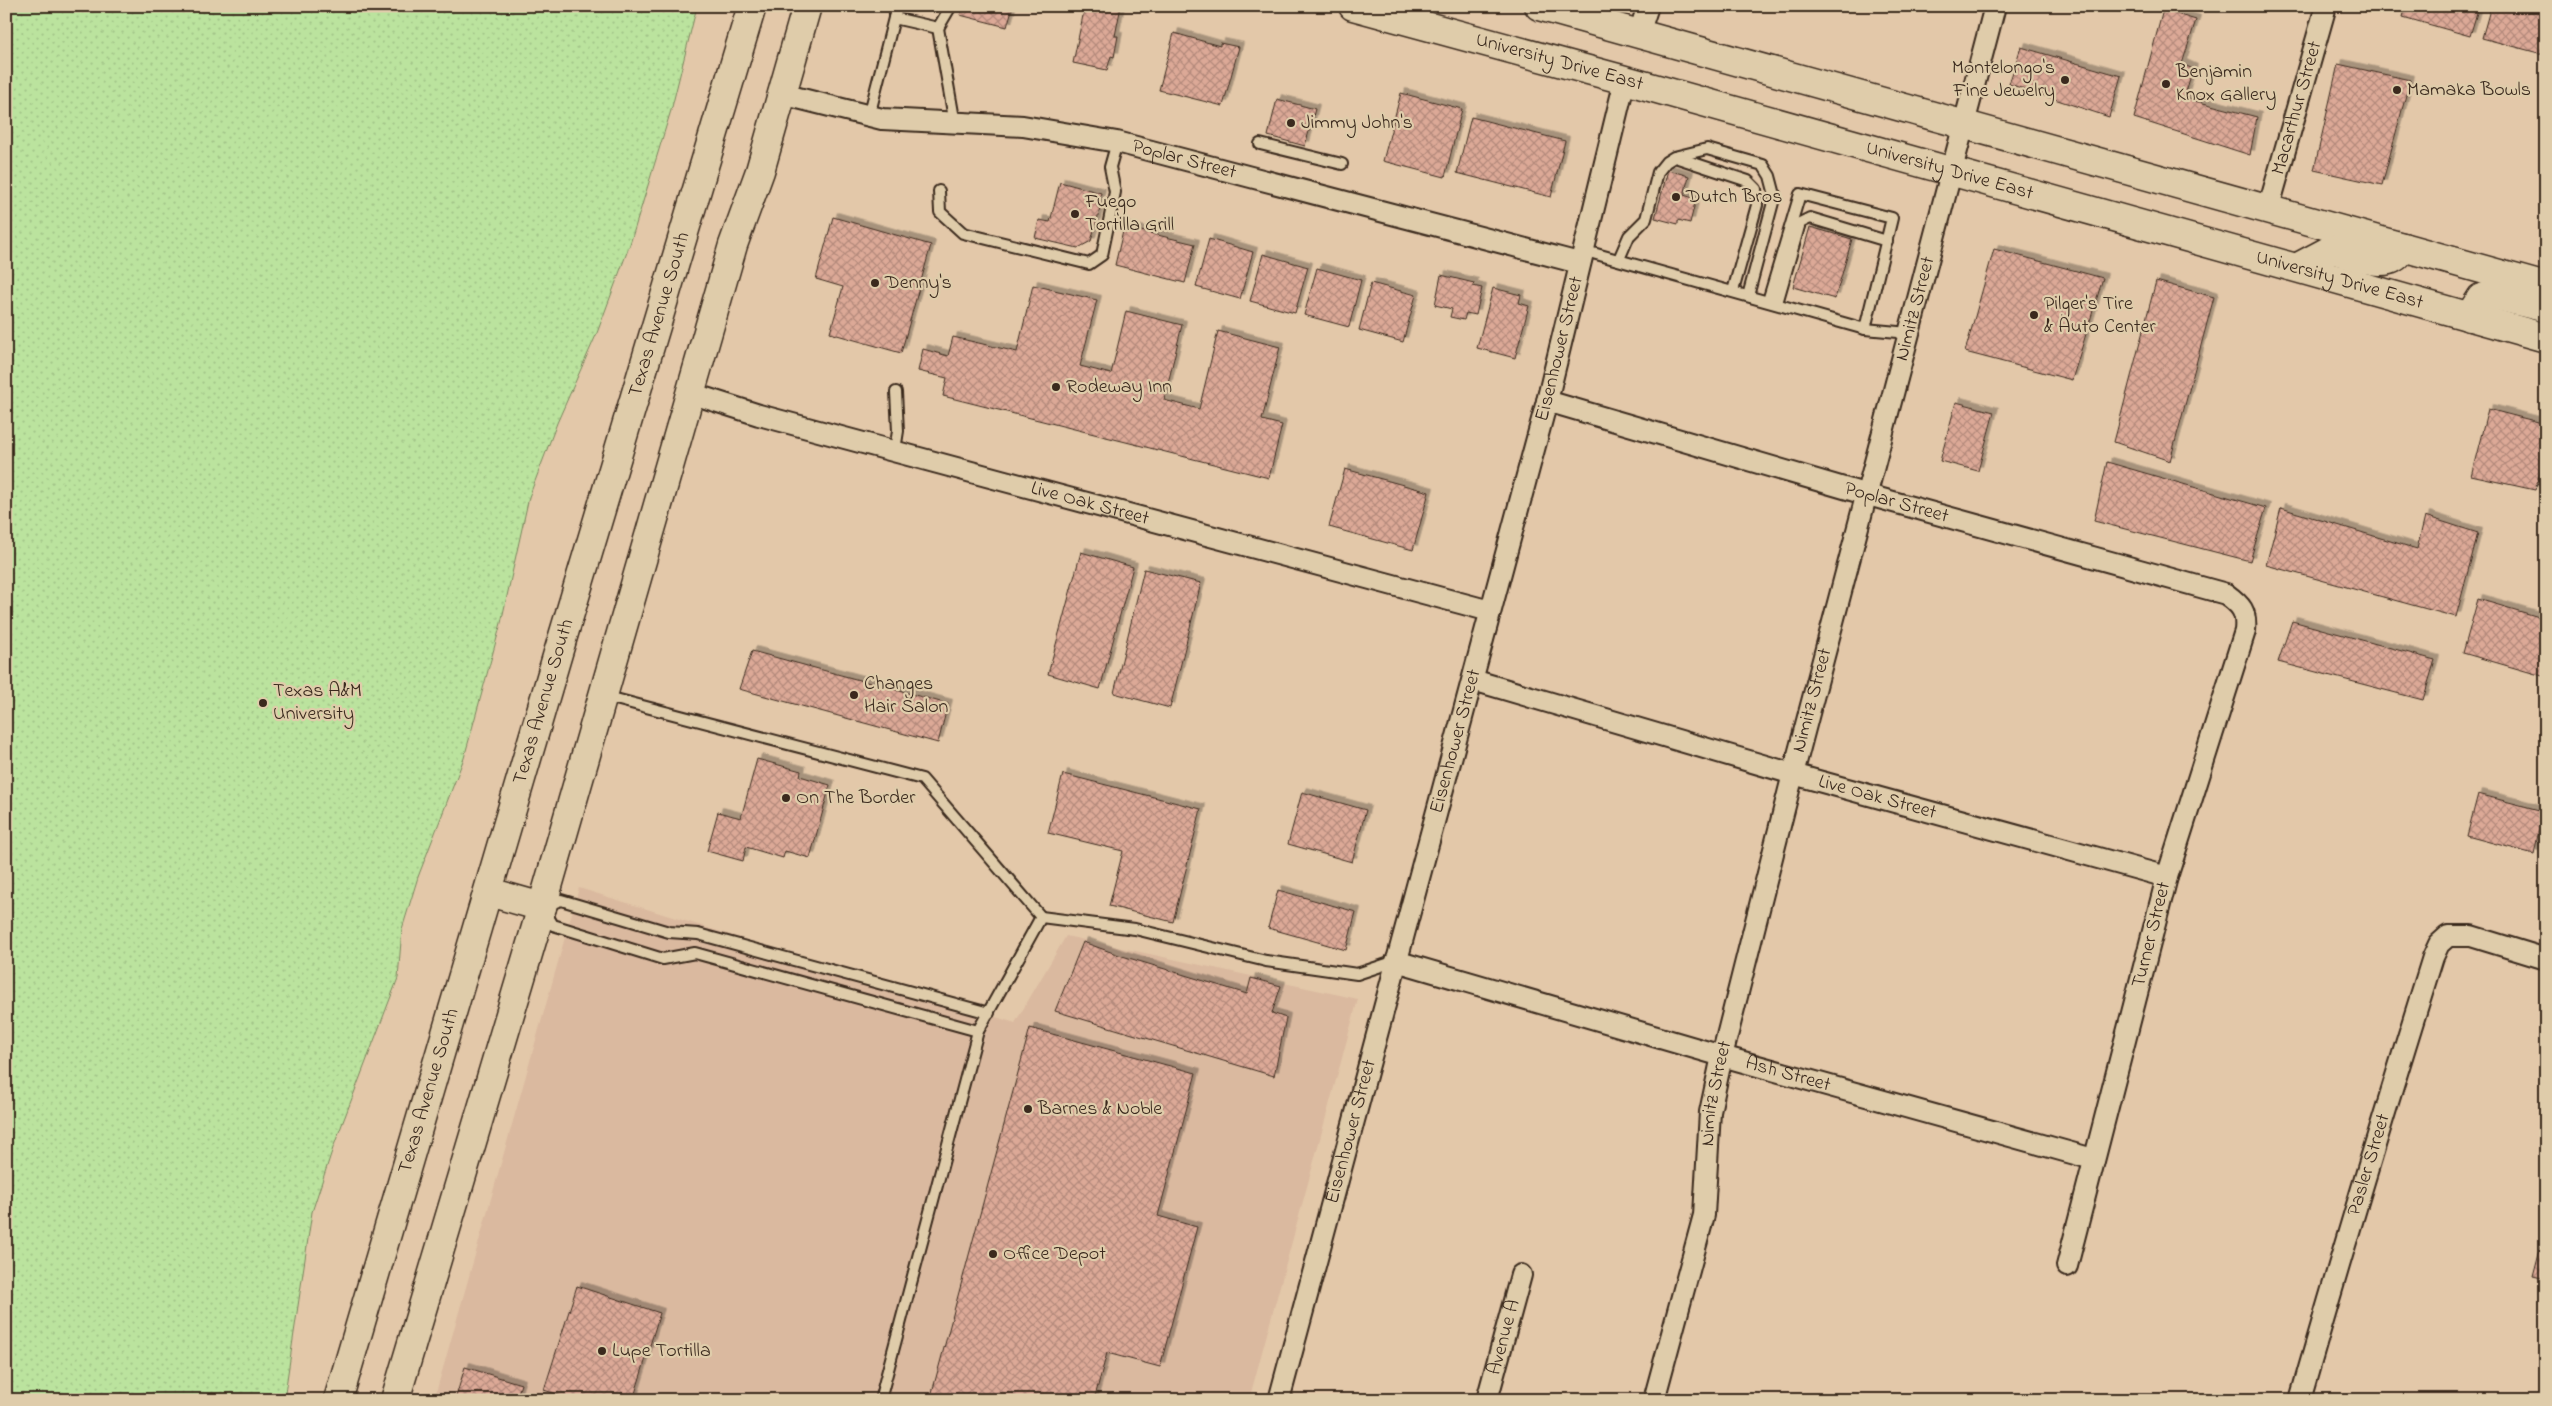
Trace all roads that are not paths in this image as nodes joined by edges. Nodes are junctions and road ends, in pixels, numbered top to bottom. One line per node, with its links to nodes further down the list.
1 (752, 6): 50 (main road, Texas Avenue South)
2 (807, 6): 14 (main road)
3 (897, 6): 10 (lane)
4 (951, 6): 11 (lane)
5 (1353, 6): 13 (main road, University Drive East)
6 (1539, 6): 12 (main road)
7 (1648, 6): 12 (street)
8 (1995, 6): 17 (street, Nimitz Street)
9 (2326, 6): 24 (street, Macarthur Street)
10 (894, 18): 11 (lane); 15 (lane)
11 (938, 28): 16 (lane)
12 (1639, 33): 17 (main road)
13 (1625, 80): 22 (main road, University Drive East); 27 (street, Eisenhower Street)
14 (782, 94): 15 (street, Poplar Street); 40 (main road)
15 (869, 116): 16 (street, Poplar Street)
16 (955, 124): 18 (street, Poplar Street)
17 (1965, 126): 22 (street, Nimitz Street); 24 (main road)
18 (1117, 142): 23 (lane); 27 (street, Poplar Street)
19 (1260, 144): 21 (lane)
20 (1674, 157): 28 (lane); 31 (lane); 32 (lane)
21 (1342, 164)
22 (1953, 172): 29 (main road, University Drive East); 37 (street, Nimitz Street)
23 (938, 191)
24 (2268, 210): 26 (main road)
25 (1887, 241): 33 (lane); 33 (lane); 36 (lane)
26 (2403, 247): 29 (main road); 30 (main road)
27 (1581, 256): 28 (lane); 41 (street, Eisenhower Street)
28 (1619, 259): 31 (lane)
29 (2298, 267): 35 (main road, University Drive East)
30 (2546, 287)
31 (1733, 291): 32 (lane)
32 (1748, 296): 33 (lane)
33 (1773, 302): 36 (lane)
34 (2546, 308): 35 (main road)
35 (2469, 316): 38 (main road, University Drive East)
36 (1865, 329): 37 (lane)
37 (1909, 333): 43 (street, Nimitz Street)
38 (2546, 338)
39 (896, 392): 42 (lane)
40 (690, 393): 42 (street, Live Oak Street); 47 (main road)
41 (1547, 401): 43 (street, Poplar Street); 45 (street, Eisenhower Street)
42 (896, 450): 45 (street, Live Oak Street)
43 (1868, 494): 44 (street, Poplar Street); 48 (street, Nimitz Street)
44 (2244, 608): 49 (street, Turner Street)
45 (1490, 611): 46 (street, Eisenhower Street)
46 (1473, 680): 48 (street, Live Oak Street); 54 (street, Eisenhower Street)
47 (601, 695): 51 (main road); 52 (lane)
48 (1793, 774): 49 (street, Live Oak Street); 57 (street, Nimitz Street)
49 (2167, 877): 58 (street, Turner Street)
50 (488, 892): 51 (main road); 61 (main road, Texas Avenue South)
51 (542, 906): 55 (lane); 56 (lane); 62 (main road)
52 (1041, 917): 54 (lane); 55 (lane)
53 (2546, 959): 67 (street, Pasler Street)
54 (1396, 961): 57 (street, Ash Street); 64 (street, Eisenhower Street)
55 (989, 1013): 56 (lane)
56 (978, 1031): 63 (lane)
57 (1722, 1056): 58 (street, Ash Street); 66 (street, Nimitz Street)
58 (2093, 1159): 59 (street, Turner Street)
59 (2067, 1266)
60 (1521, 1275): 65 (street, Avenue A)
61 (338, 1400)
62 (395, 1400)
63 (880, 1400)
64 (1279, 1400)
65 (1488, 1400)
66 (1654, 1400)
67 (2300, 1400)

